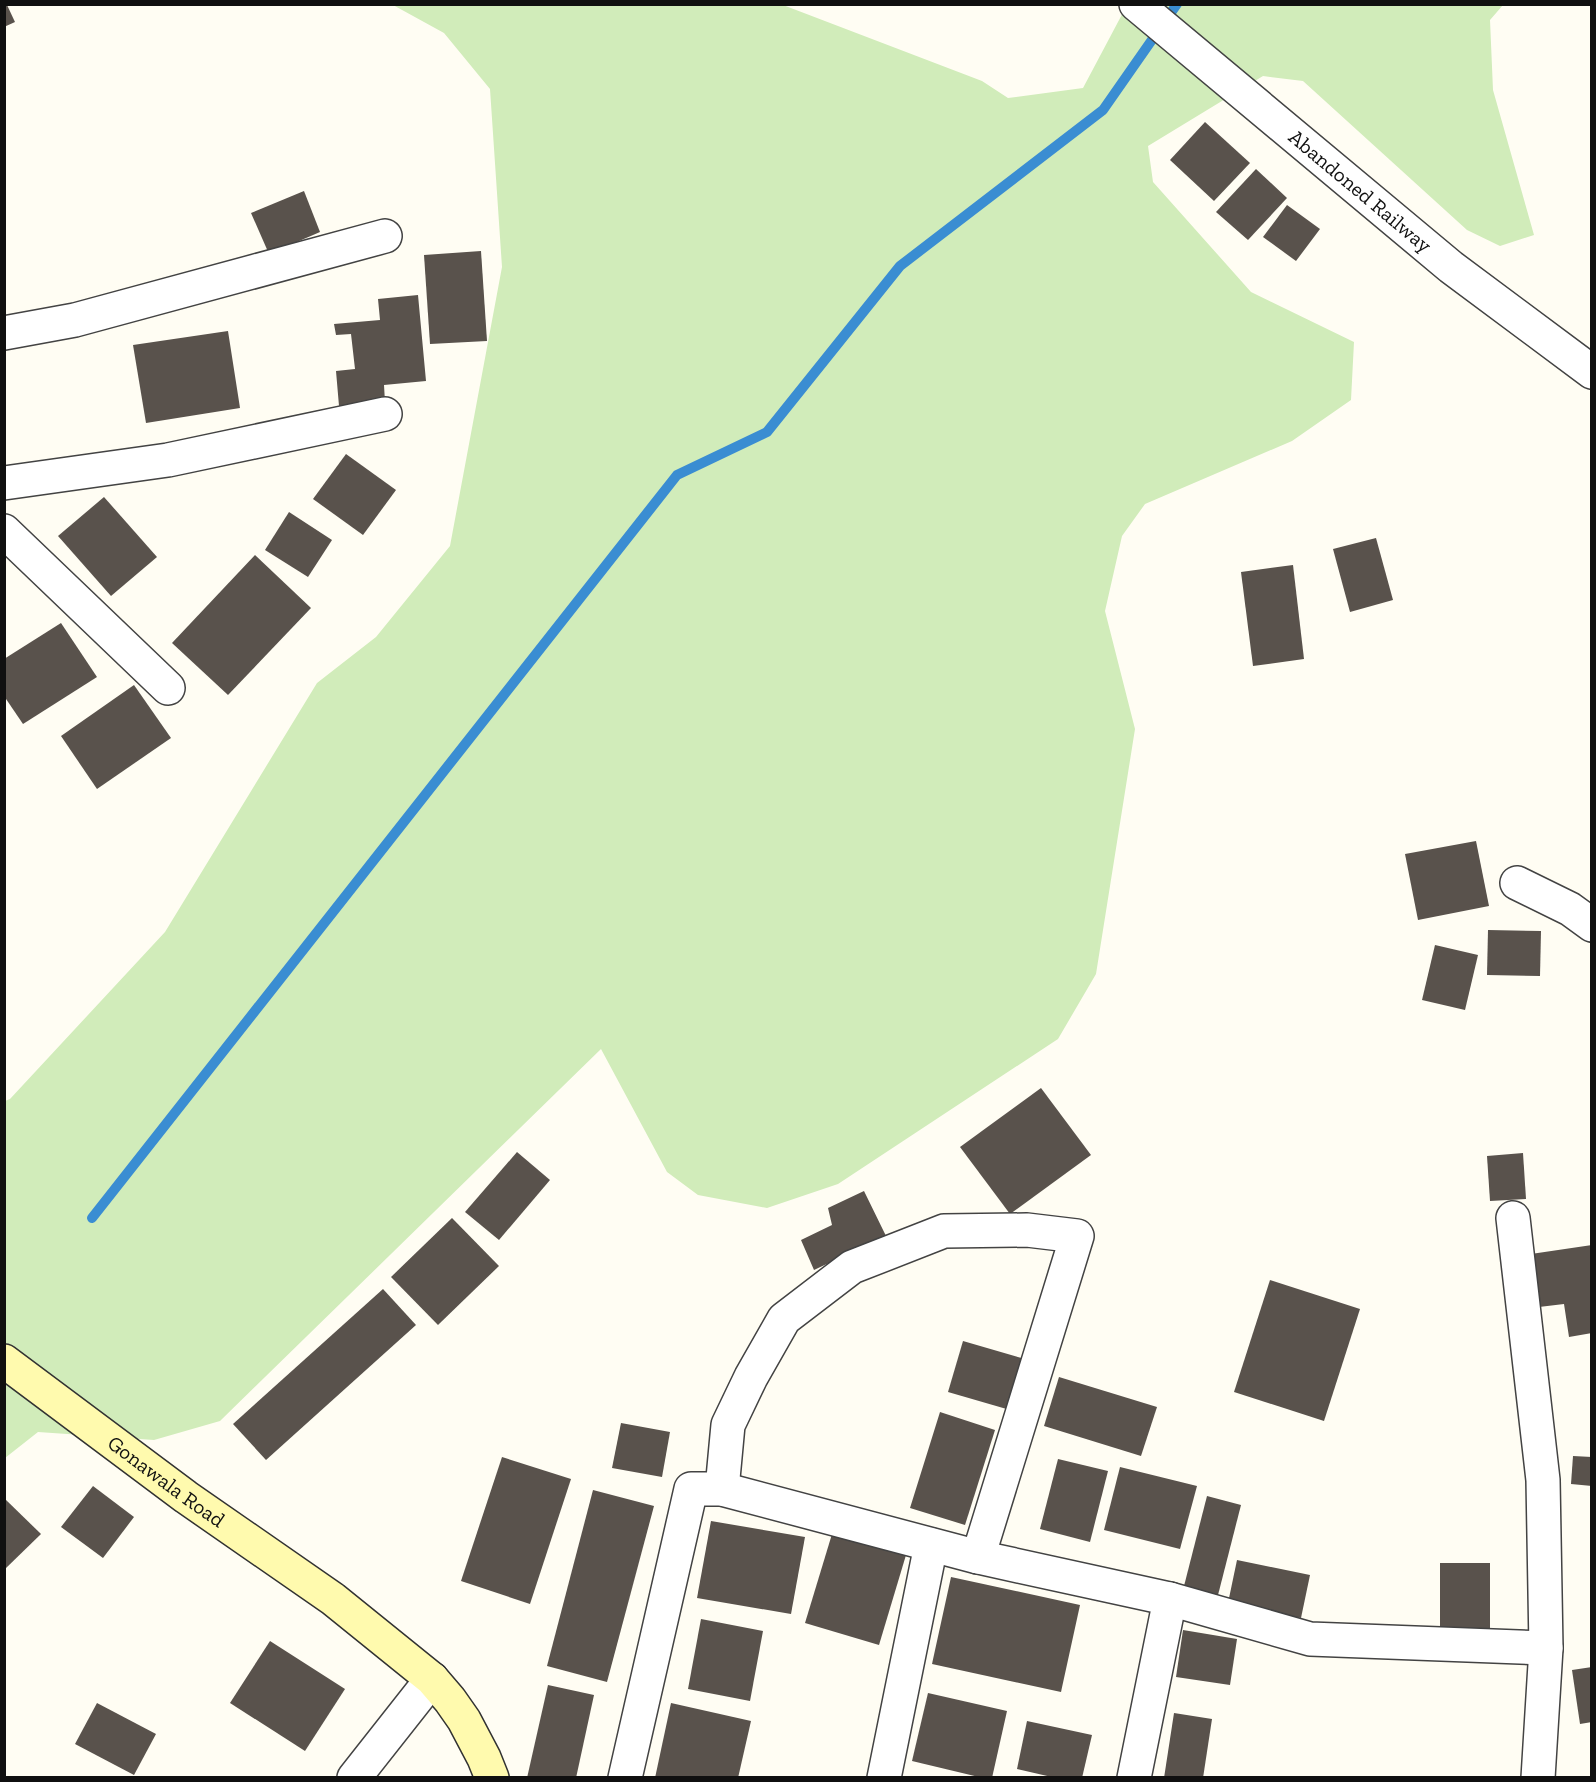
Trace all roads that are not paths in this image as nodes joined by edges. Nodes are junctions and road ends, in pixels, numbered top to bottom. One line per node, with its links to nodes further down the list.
1 (1136, 4): 4 (street, Abandoned Railway)
2 (385, 236): 3 (street)
3 (4, 333)
4 (1592, 372)
5 (386, 414): 6 (street)
6 (4, 483)
7 (4, 531): 8 (street)
8 (168, 688)
9 (1517, 883): 10 (street)
10 (1592, 925)
11 (1513, 1218): 17 (street)
12 (4, 1361): 18 (street, Gonawala Road)
13 (722, 1489): 14 (street); 15 (street); 21 (street)
14 (931, 1545): 15 (street); 22 (street)
15 (978, 1557): 16 (street)
16 (1170, 1599): 17 (street); 23 (street)
17 (1546, 1648): 24 (street)
18 (432, 1679): 19 (street); 20 (street, Gonawala Road)
19 (354, 1778)
20 (492, 1778)
21 (625, 1778)
22 (884, 1778)
23 (1134, 1778)
24 (1538, 1778)

